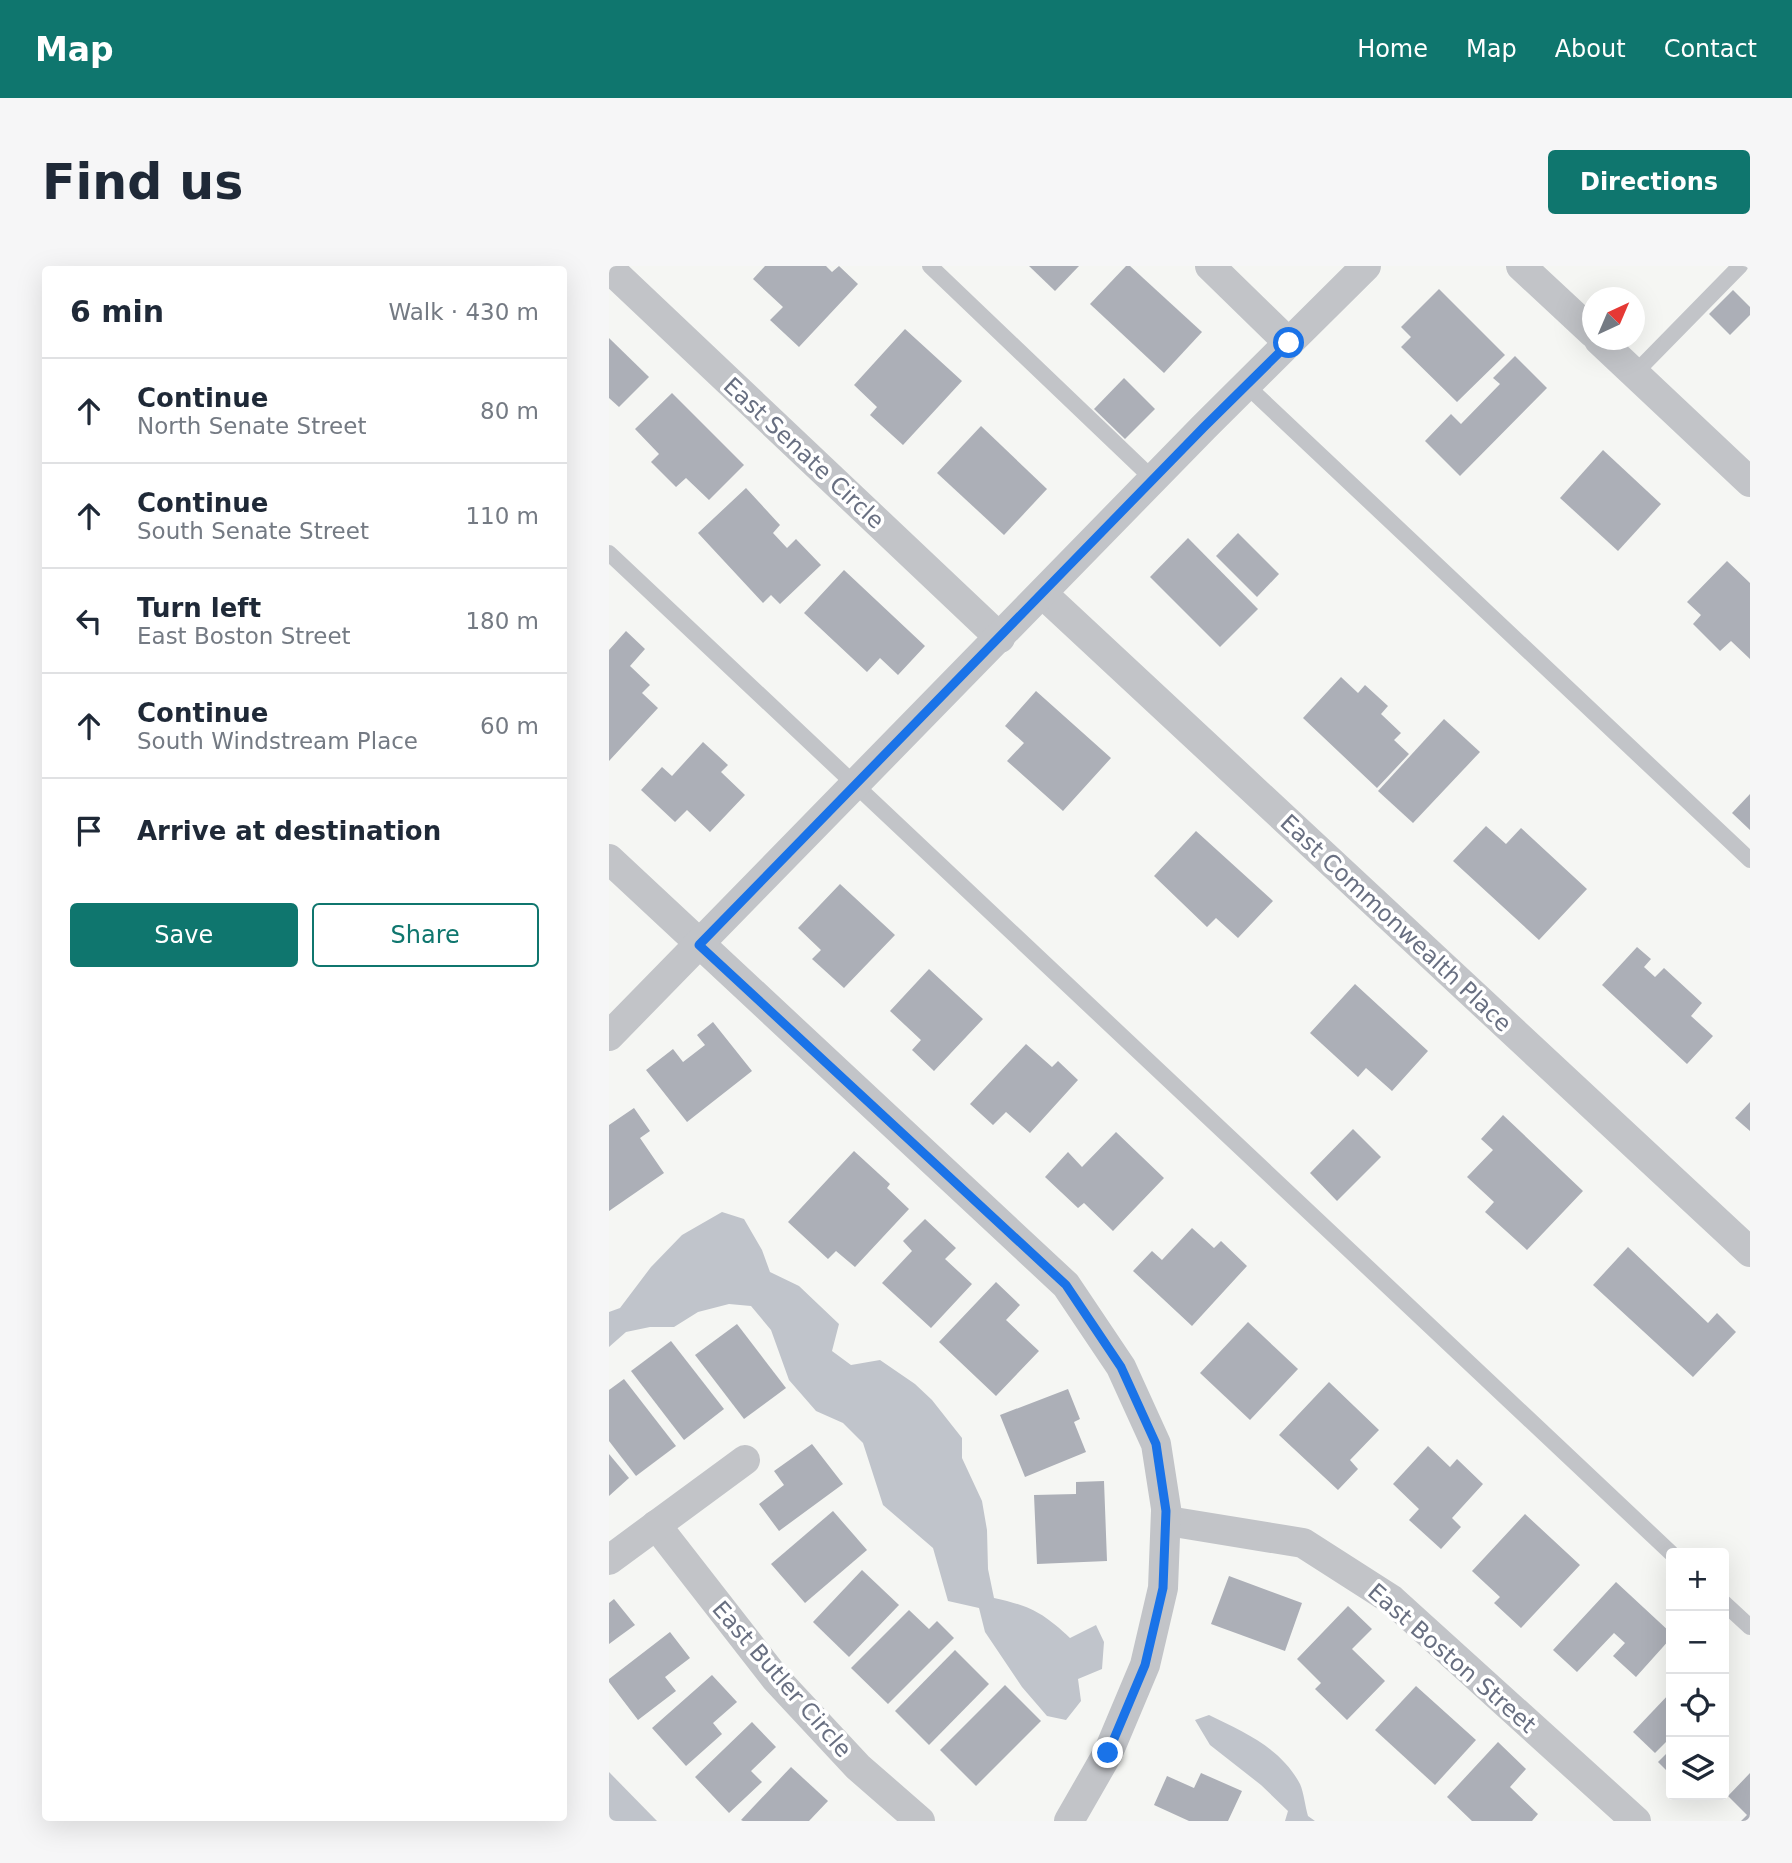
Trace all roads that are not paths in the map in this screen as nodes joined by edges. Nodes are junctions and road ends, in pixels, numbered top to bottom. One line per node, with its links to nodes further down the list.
1 (930, 266): 12 (lane)
2 (1210, 266): 8 (street)
3 (1366, 266): 8 (street)
4 (1521, 266): 7 (street)
5 (1740, 266): 10 (lane)
6 (609, 268): 16 (street, East Senate Circle)
7 (1582, 323)
8 (1289, 343): 11 (street)
9 (1610, 350): 10 (street)
10 (1635, 373): 13 (street)
11 (1247, 386): 12 (street); 19 (lane)
12 (1154, 480): 15 (street)
13 (1750, 482)
14 (609, 553): 17 (lane)
15 (1042, 594): 16 (street); 22 (street, East Commonwealth Place)
16 (1000, 638): 17 (street)
17 (856, 784): 20 (street); 26 (lane)
18 (609, 859): 20 (street)
19 (1750, 860)
20 (699, 945): 21 (street); 24 (street)
21 (609, 1036)
22 (1750, 1252)
23 (745, 1460): 25 (street)
24 (1166, 1511): 31 (street); 32 (street, East Boston Street)
25 (656, 1525): 27 (street); 30 (street, East Butler Circle)
26 (1666, 1548)
27 (609, 1560)
28 (1729, 1608): 29 (lane)
29 (1750, 1627)
30 (920, 1821)
31 (1069, 1821)
32 (1636, 1821)

